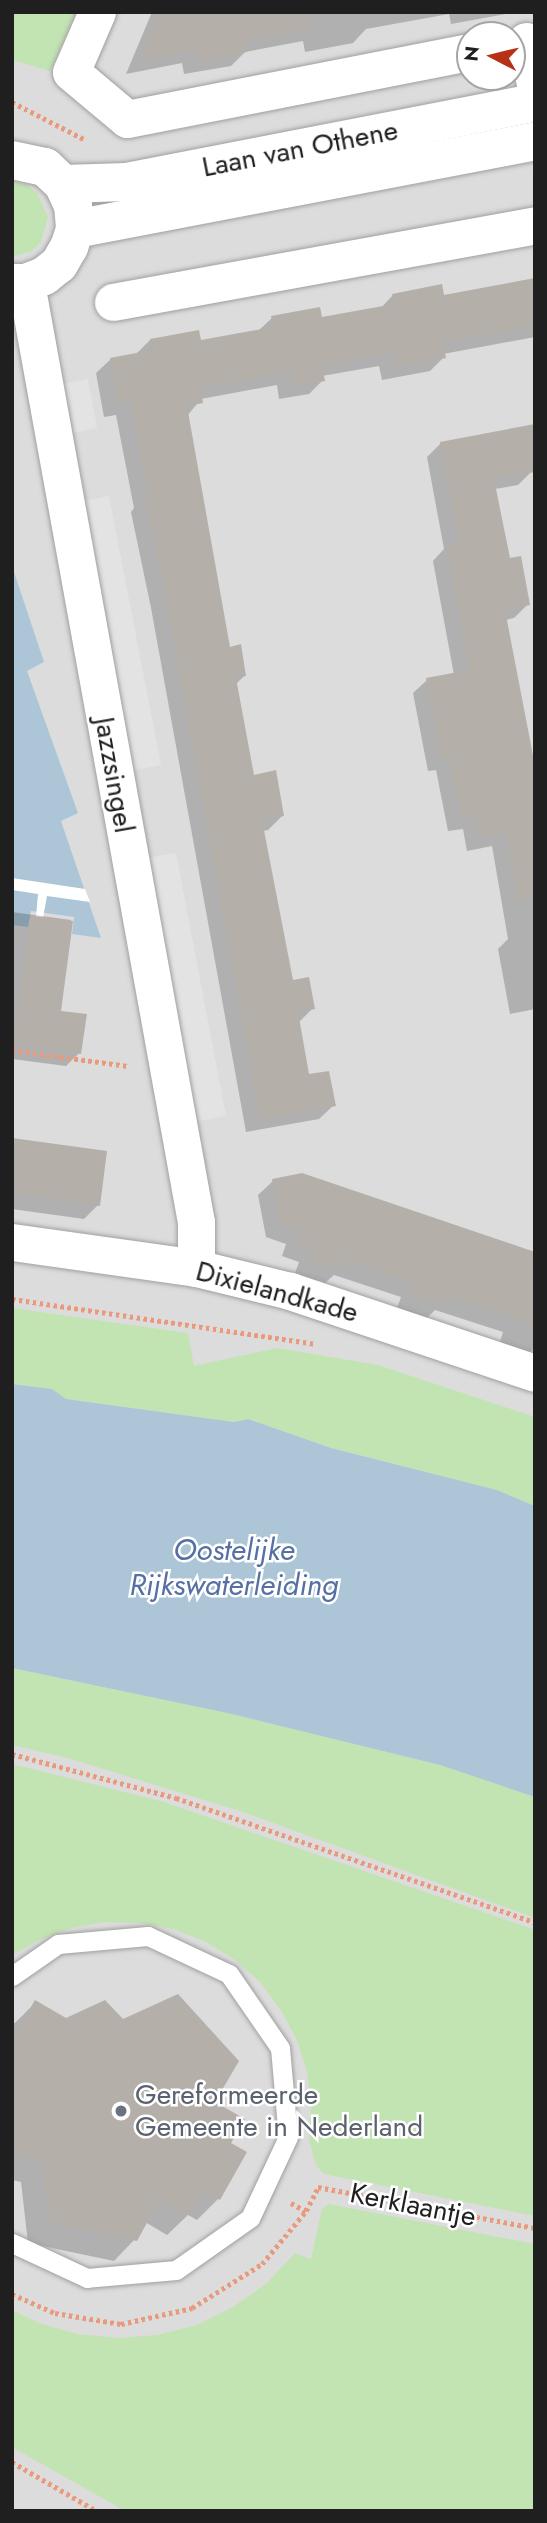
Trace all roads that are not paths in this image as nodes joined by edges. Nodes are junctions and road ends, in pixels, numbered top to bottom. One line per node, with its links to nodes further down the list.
1 (97, 12): 3 (street)
2 (526, 50): 4 (street)
3 (456, 55)
4 (535, 85)
5 (535, 103): 8 (street, Laan van Othene)
6 (535, 141): 10 (street, Laan van Othene)
7 (12, 160): 8 (street)
8 (63, 184): 10 (street)
9 (535, 226): 12 (street)
10 (75, 229): 11 (street)
11 (19, 283): 14 (street, Jazzsingel)
12 (113, 302)
13 (12, 1242): 14 (street, Dixielandkade)
14 (196, 1268): 15 (street, Dixielandkade)
15 (535, 1373)
16 (12, 1976): 17 (lane)
17 (12, 2243)

